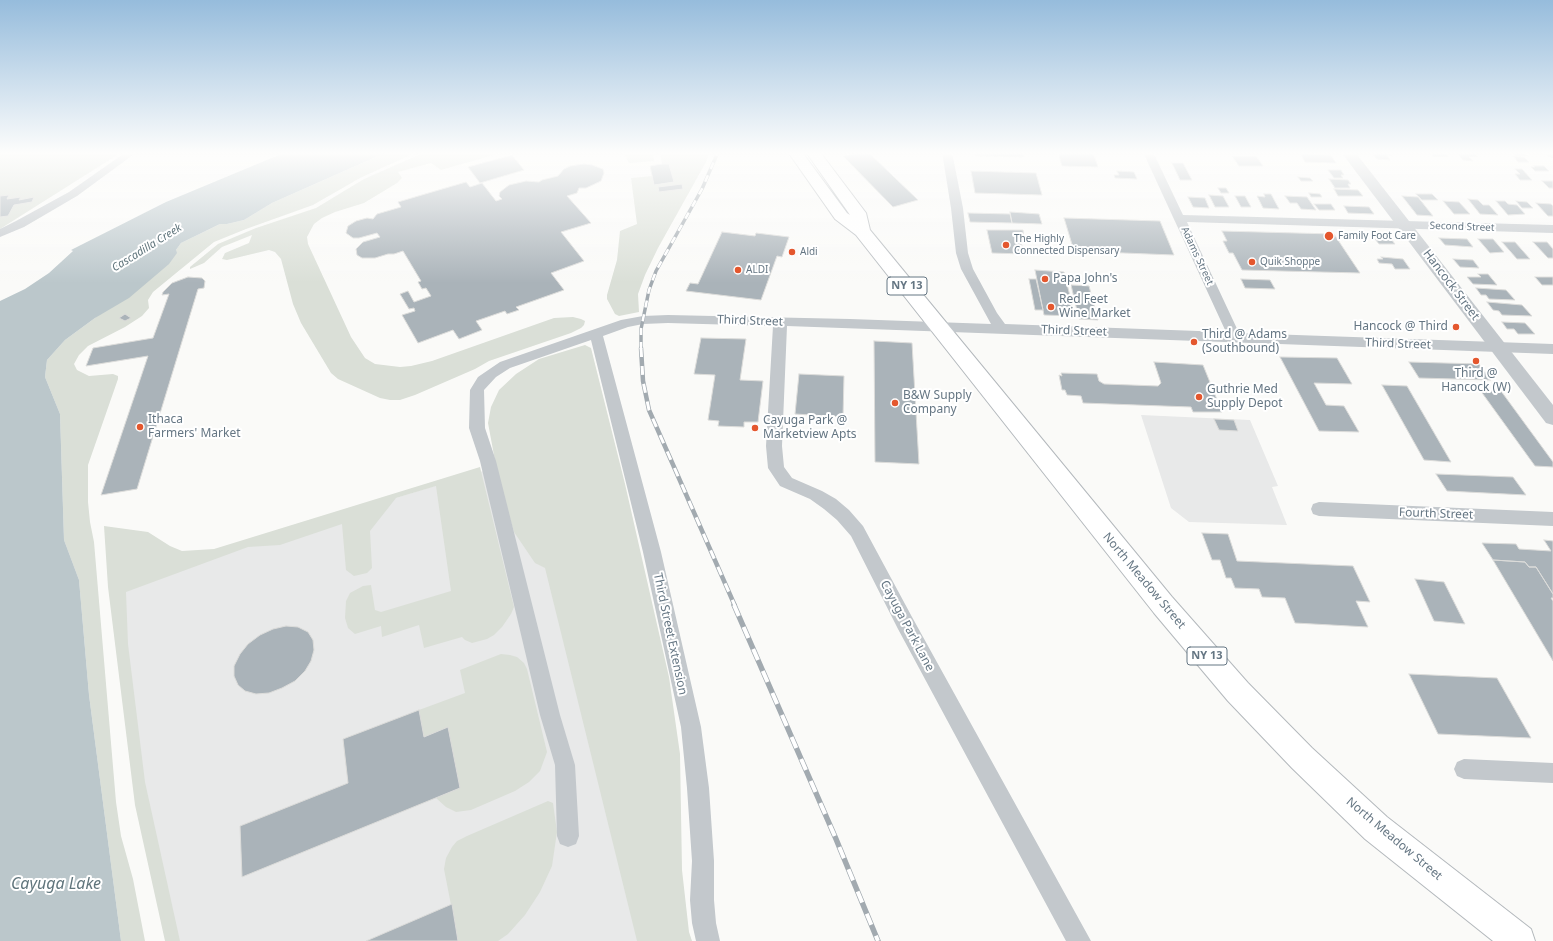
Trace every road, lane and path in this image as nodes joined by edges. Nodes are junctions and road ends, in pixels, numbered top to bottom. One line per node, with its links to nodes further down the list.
1 (71, 196): 11 (street)
2 (827, 196): 10 (highway, North Meadow Street / NY 13)
3 (845, 196): 10 (highway, North Meadow Street / NY 13)
4 (955, 196): 14 (street)
5 (1169, 196): 7 (street, Adams Street)
6 (1382, 196): 8 (street, Hancock Street)
7 (1179, 218): 8 (street, Second Street); 16 (street, Adams Street)
8 (1405, 225): 9 (street, Second Street); 17 (street, Hancock Street)
9 (1553, 229)
10 (862, 231): 13 (highway, North Meadow Street / NY 13)
11 (0, 233)
12 (780, 322): 13 (street, Third Street); 15 (street, Third Street); 26 (street, Cayuga Park Lane)
13 (940, 327): 14 (street, Third Street); 27 (highway, North Meadow Street / NY 13)
14 (1001, 328): 16 (street, Third Street)
15 (596, 334): 24 (street, Third Street); 25 (street, Third Street Extension)
16 (1235, 338): 17 (street, Third Street)
17 (1498, 347): 18 (street, Third Street); 19 (street, Hancock Street)
18 (1553, 349)
19 (1553, 418)
20 (1319, 510): 21 (street, Fourth Street)
21 (1553, 519)
22 (1464, 769): 23 (street)
23 (1553, 773)
24 (568, 836)
25 (708, 941)
26 (1079, 941)
27 (1519, 941)

